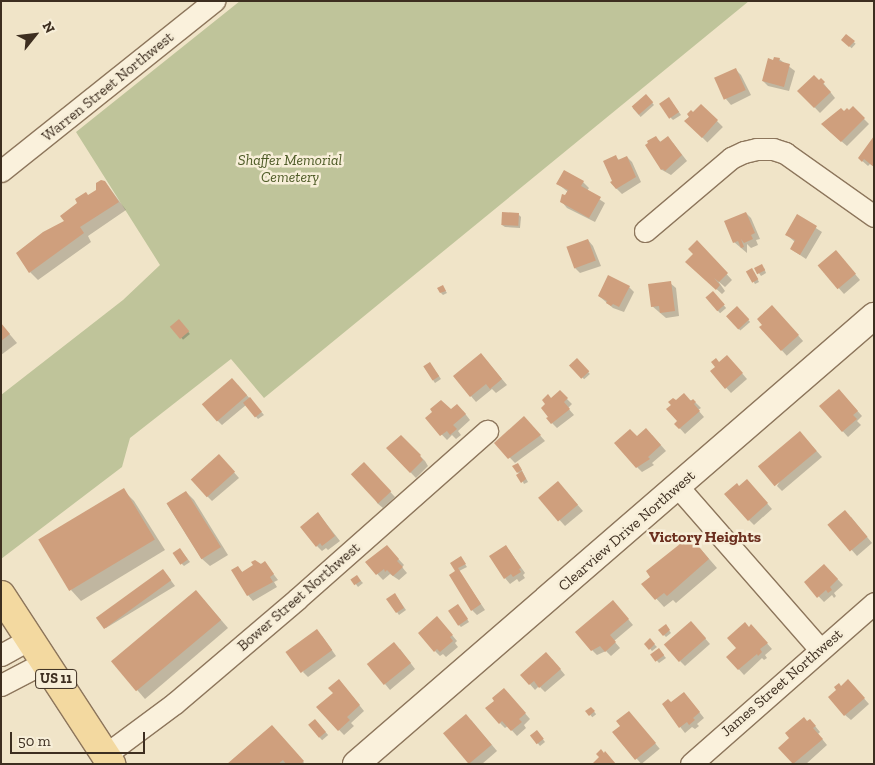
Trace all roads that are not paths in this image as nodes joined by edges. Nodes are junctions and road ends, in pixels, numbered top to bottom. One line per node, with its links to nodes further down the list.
1 (214, 1): 2 (street, Warren Street Northwest)
2 (1, 171)
3 (874, 216): 4 (street)
4 (645, 231)
5 (874, 316): 7 (street, Clearview Drive Northwest)
6 (487, 431): 15 (street, Bower Street Northwest)
7 (678, 487): 11 (street); 16 (street, Clearview Drive Northwest)
8 (1, 594): 10 (main road, US 11)
9 (874, 603): 11 (street, James Street Northwest)
10 (30, 639): 12 (street); 13 (main road, US 11)
11 (820, 649): 17 (street, James Street Northwest)
12 (1, 655)
13 (45, 662): 14 (street); 15 (main road, US 11)
14 (1, 685)
15 (108, 759)
16 (356, 764)
17 (691, 764)

